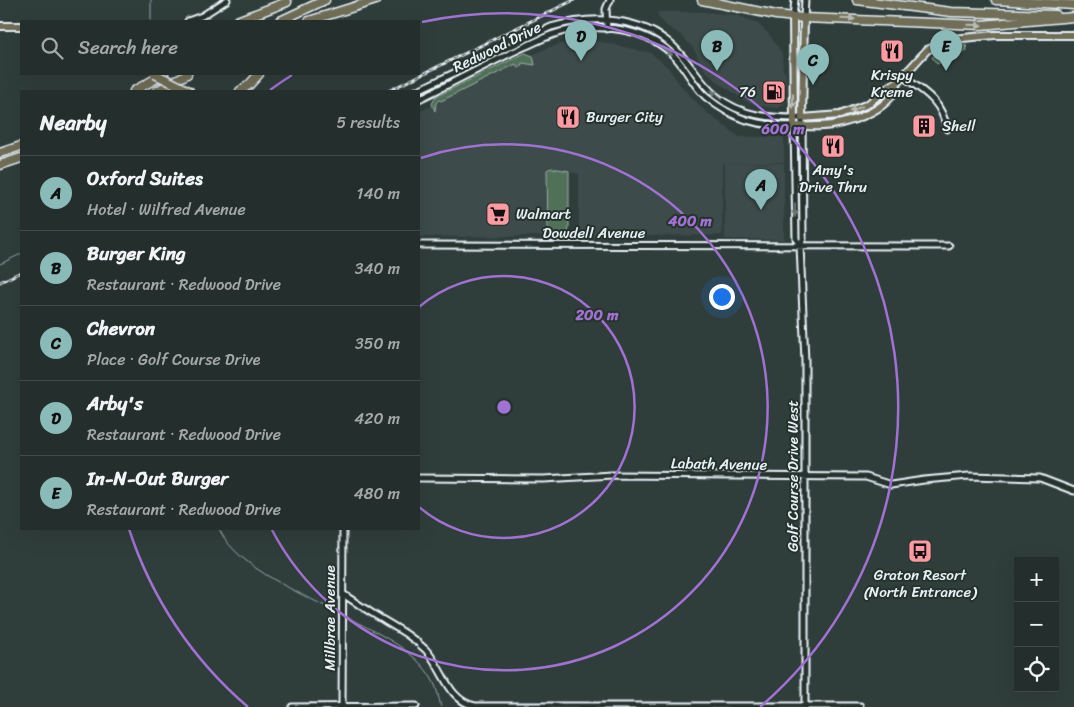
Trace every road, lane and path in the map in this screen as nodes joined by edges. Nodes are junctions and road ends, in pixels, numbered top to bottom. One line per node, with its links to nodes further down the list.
1 (227, 0): 18 (street)
2 (324, 0): 21 (highway)
3 (376, 0): 14 (highway)
4 (610, 0): 24 (street)
5 (702, 0): 16 (highway)
6 (795, 0): 16 (street)
7 (805, 0): 17 (street)
8 (857, 0): 15 (highway)
9 (996, 0): 12 (highway)
10 (1019, 0): 12 (highway)
11 (290, 1): 19 (highway); 20 (highway)
12 (1039, 4): 13 (highway)
13 (1074, 5)
14 (344, 11): 22 (highway); 23 (highway)
15 (1074, 16): 17 (highway, one-way to 15)
16 (793, 17): 17 (highway); 47 (main road, one-way to 47)
17 (804, 18): 48 (main road)
18 (191, 20)
19 (240, 20)
20 (255, 20)
21 (282, 20)
22 (312, 20)
23 (324, 20)
24 (606, 20): 27 (street); 28 (street, Redwood Drive); 43 (street, Redwood Drive)
25 (0, 26): 26 (main road)
26 (20, 26)
27 (607, 29): 30 (street, Redwood Drive); 44 (street, Redwood Drive)
28 (652, 31): 30 (street); 31 (street, Redwood Drive)
29 (1074, 35): 37 (main road, Redwood Drive)
30 (649, 38): 32 (street, Redwood Drive, one-way to 32)
31 (693, 67): 32 (street); 45 (street, Redwood Drive, one-way to 31)
32 (687, 72): 46 (street, Redwood Drive)
33 (157, 75): 41 (highway, bridge)
34 (162, 75): 39 (highway)
35 (185, 75): 40 (highway)
36 (258, 75): 42 (highway)
37 (902, 76): 38 (main road, Redwood Drive); 51 (street)
38 (896, 83): 48 (main road, Redwood Drive, one-way to 48); 50 (main road, Redwood Drive)
39 (136, 90)
40 (159, 90)
41 (187, 90)
42 (242, 90)
43 (418, 90)
44 (420, 99)
45 (731, 106): 46 (street); 47 (street, Redwood Drive)
46 (727, 112): 49 (street, Redwood Drive)
47 (794, 118): 48 (street, Redwood Drive); 49 (main road)
48 (802, 118): 50 (street)
49 (794, 126): 50 (main road, Redwood Drive); 57 (street, one-way to 57)
50 (802, 126): 57 (street)
51 (947, 129)
52 (20, 146): 53 (highway)
53 (0, 153)
54 (20, 158): 55 (highway)
55 (0, 166)
56 (420, 245): 57 (street, Dowdell Avenue)
57 (800, 246): 58 (street, Dowdell Avenue); 60 (street, Golf Course Drive West)
58 (949, 246)
59 (420, 478): 60 (street, Labath Avenue)
60 (805, 478): 61 (street, Labath Avenue); 65 (street, Golf Course Drive West)
61 (1074, 491)
62 (343, 530): 63 (street, Millbrae Avenue)
63 (343, 594): 65 (street); 68 (street, Millbrae Avenue)
64 (416, 706): 68 (street)
65 (805, 706): 66 (street)
66 (860, 706)
67 (292, 707): 68 (street)
68 (342, 707)

